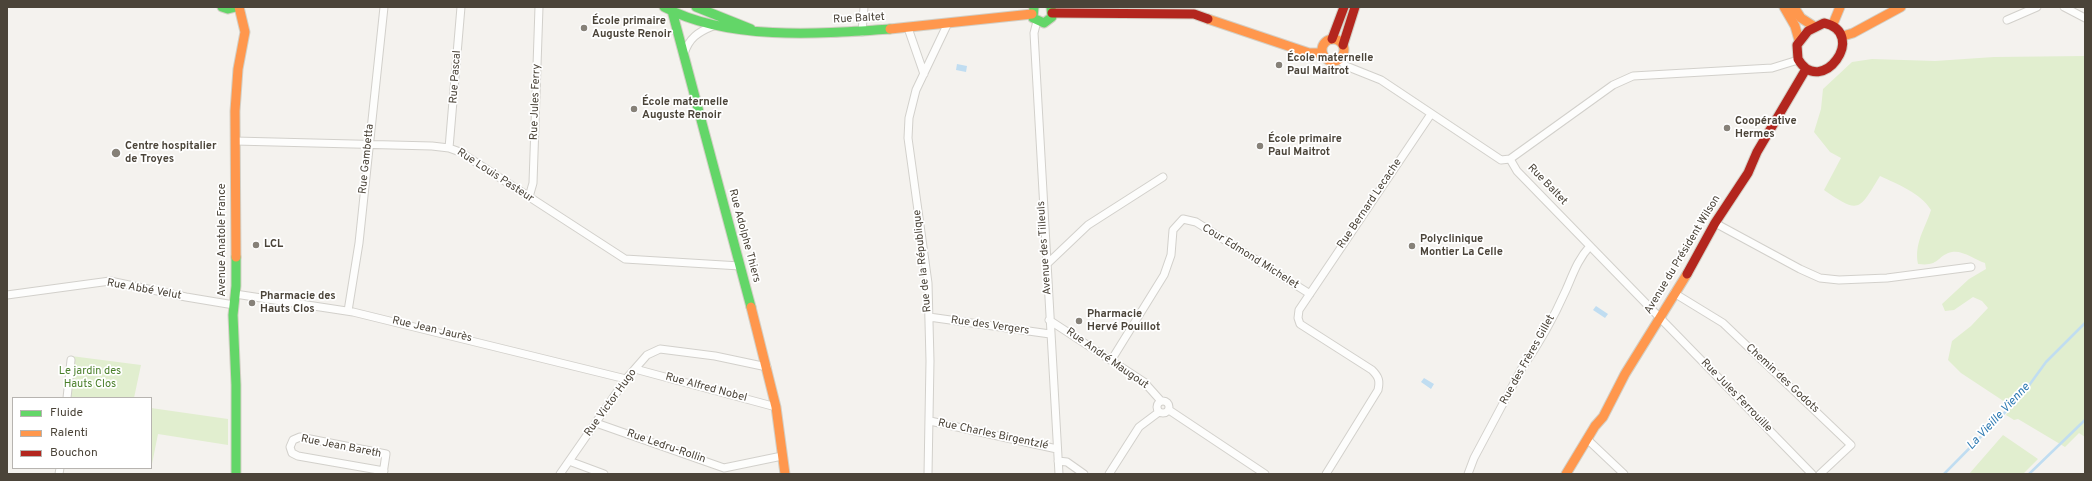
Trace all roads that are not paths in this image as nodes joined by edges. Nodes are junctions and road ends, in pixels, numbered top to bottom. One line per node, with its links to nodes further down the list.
1 (222, 7): 2 (street)
2 (237, 7): 41 (street, Avenue Anatole France)
3 (384, 7): 42 (street, Rue Gambetta)
4 (461, 7): 43 (street, Rue Pascal)
5 (539, 7): 46 (street, Rue Jules Ferry)
6 (664, 7): 17 (street, Rue Baltet)
7 (696, 7): 28 (street, Rue Baltet)
8 (864, 7): 29 (street)
9 (1344, 7): 31 (street)
10 (1355, 7): 33 (street)
11 (1784, 7): 32 (street)
12 (1794, 7): 26 (street)
13 (1840, 7): 24 (street)
14 (1901, 7): 30 (street)
15 (2037, 7): 22 (street)
16 (2064, 7): 21 (street)
17 (671, 10): 25 (street, Rue Baltet); 35 (street, Rue Adolphe Thiers)
18 (1052, 10): 19 (street); 20 (street)
19 (1195, 10): 34 (street)
20 (1034, 14): 23 (street, Rue Baltet); 49 (street, Avenue des Tilleuls)
21 (2085, 18)
22 (2007, 20)
23 (948, 23): 27 (street, Rue Baltet); 39 (street, Rue de la République)
24 (1833, 24): 26 (street); 30 (street)
25 (713, 26): 28 (street, Rue Baltet); 35 (street)
26 (1815, 27): 32 (street)
27 (908, 28): 29 (street, Rue Baltet); 39 (street)
28 (758, 31): 29 (street, Rue Baltet)
29 (862, 32)
30 (1843, 36): 38 (street)
31 (1332, 39): 33 (street); 34 (street)
32 (1799, 40): 37 (street)
33 (1343, 45): 36 (street)
34 (1322, 53): 36 (street)
35 (683, 56): 50 (street, Rue Adolphe Thiers)
36 (1339, 59): 40 (street)
37 (1798, 60): 38 (street); 44 (street)
38 (1806, 69): 47 (street, Avenue du Président Wilson)
39 (924, 74): 58 (street, Rue de la République)
40 (1431, 114): 44 (street); 54 (street, Rue Bernard Lecache)
41 (235, 141): 42 (street, Rue Louis Pasteur); 53 (street, Avenue Anatole France)
42 (368, 145): 43 (street, Rue Louis Pasteur); 57 (street, Rue Gambetta)
43 (449, 148): 46 (street, Rue Louis Pasteur)
44 (1510, 159): 48 (street, Rue Baltet)
45 (1163, 177): 49 (street)
46 (529, 197): 50 (street, Rue Louis Pasteur)
47 (1715, 223): 51 (street); 52 (street, Avenue du Président Wilson)
48 (1590, 246): 59 (street, Rue Baltet); 90 (street, Rue des Frères Gillet)
49 (1047, 264): 60 (street, Avenue des Tilleuls)
50 (740, 266): 64 (street, Rue Adolphe Thiers)
51 (1971, 267)
52 (1674, 293): 59 (street, Avenue du Président Wilson); 94 (street, Chemin des Godots)
53 (235, 294): 56 (street, Avenue Anatole France); 57 (street, Rue Jean Jaurès)
54 (1310, 294): 62 (street, Cour Edmond Michelet); 89 (street, Rue Bernard Lecache)
55 (7, 295): 56 (street, Rue Abbé Velut)
56 (234, 305): 80 (street, Avenue Anatole France)
57 (348, 310): 66 (street, Rue Jean Jaurès)
58 (929, 317): 61 (street, Rue des Vergers); 72 (street, Rue de la République)
59 (1659, 317): 74 (street, Avenue du Président Wilson); 93 (street, Rue Jules Ferrouille)
60 (1049, 320): 61 (street, Avenue des Tilleuls); 62 (street, Rue André Maugout)
61 (1050, 334): 75 (street, Avenue des Tilleuls)
62 (1112, 359): 68 (street, Rue André Maugout)
63 (71, 360): 67 (street)
64 (767, 367): 65 (street, Rue Victor Hugo); 69 (street, Rue Adolphe Thiers)
65 (635, 369): 66 (street, Rue Victor Hugo); 69 (street, Rue Alfred Nobel)
66 (626, 379): 73 (street, Rue Victor Hugo)
67 (67, 397)
68 (1161, 401): 70 (street); 71 (street)
69 (776, 407): 76 (street, Rue Adolphe Thiers)
70 (1169, 410): 71 (street); 88 (street)
71 (1159, 412): 87 (street)
72 (930, 421): 75 (street, Rue Charles Birgentzlé); 84 (street, Rue de la République)
73 (596, 423): 76 (street, Rue Ledru-Rollin); 77 (street, Rue Victor Hugo)
74 (1587, 439): 91 (street, Avenue du Président Wilson); 92 (street)
75 (1057, 449): 78 (street, Avenue des Tilleuls)
76 (782, 456): 83 (street, Rue Adolphe Thiers)
77 (569, 462): 81 (street, Rue Victor Hugo); 82 (street)
78 (1058, 462): 85 (street, Avenue des Tilleuls); 86 (street)
79 (383, 472): 79 (street, Rue Jean Bareth)
80 (236, 474)
81 (560, 474)
82 (604, 474)
83 (785, 474)
84 (928, 474)
85 (1059, 474)
86 (1084, 474)
87 (1109, 474)
88 (1265, 474)
89 (1326, 474)
90 (1468, 474)
91 (1566, 474)
92 (1624, 474)
93 (1812, 474)
94 (1820, 474)

